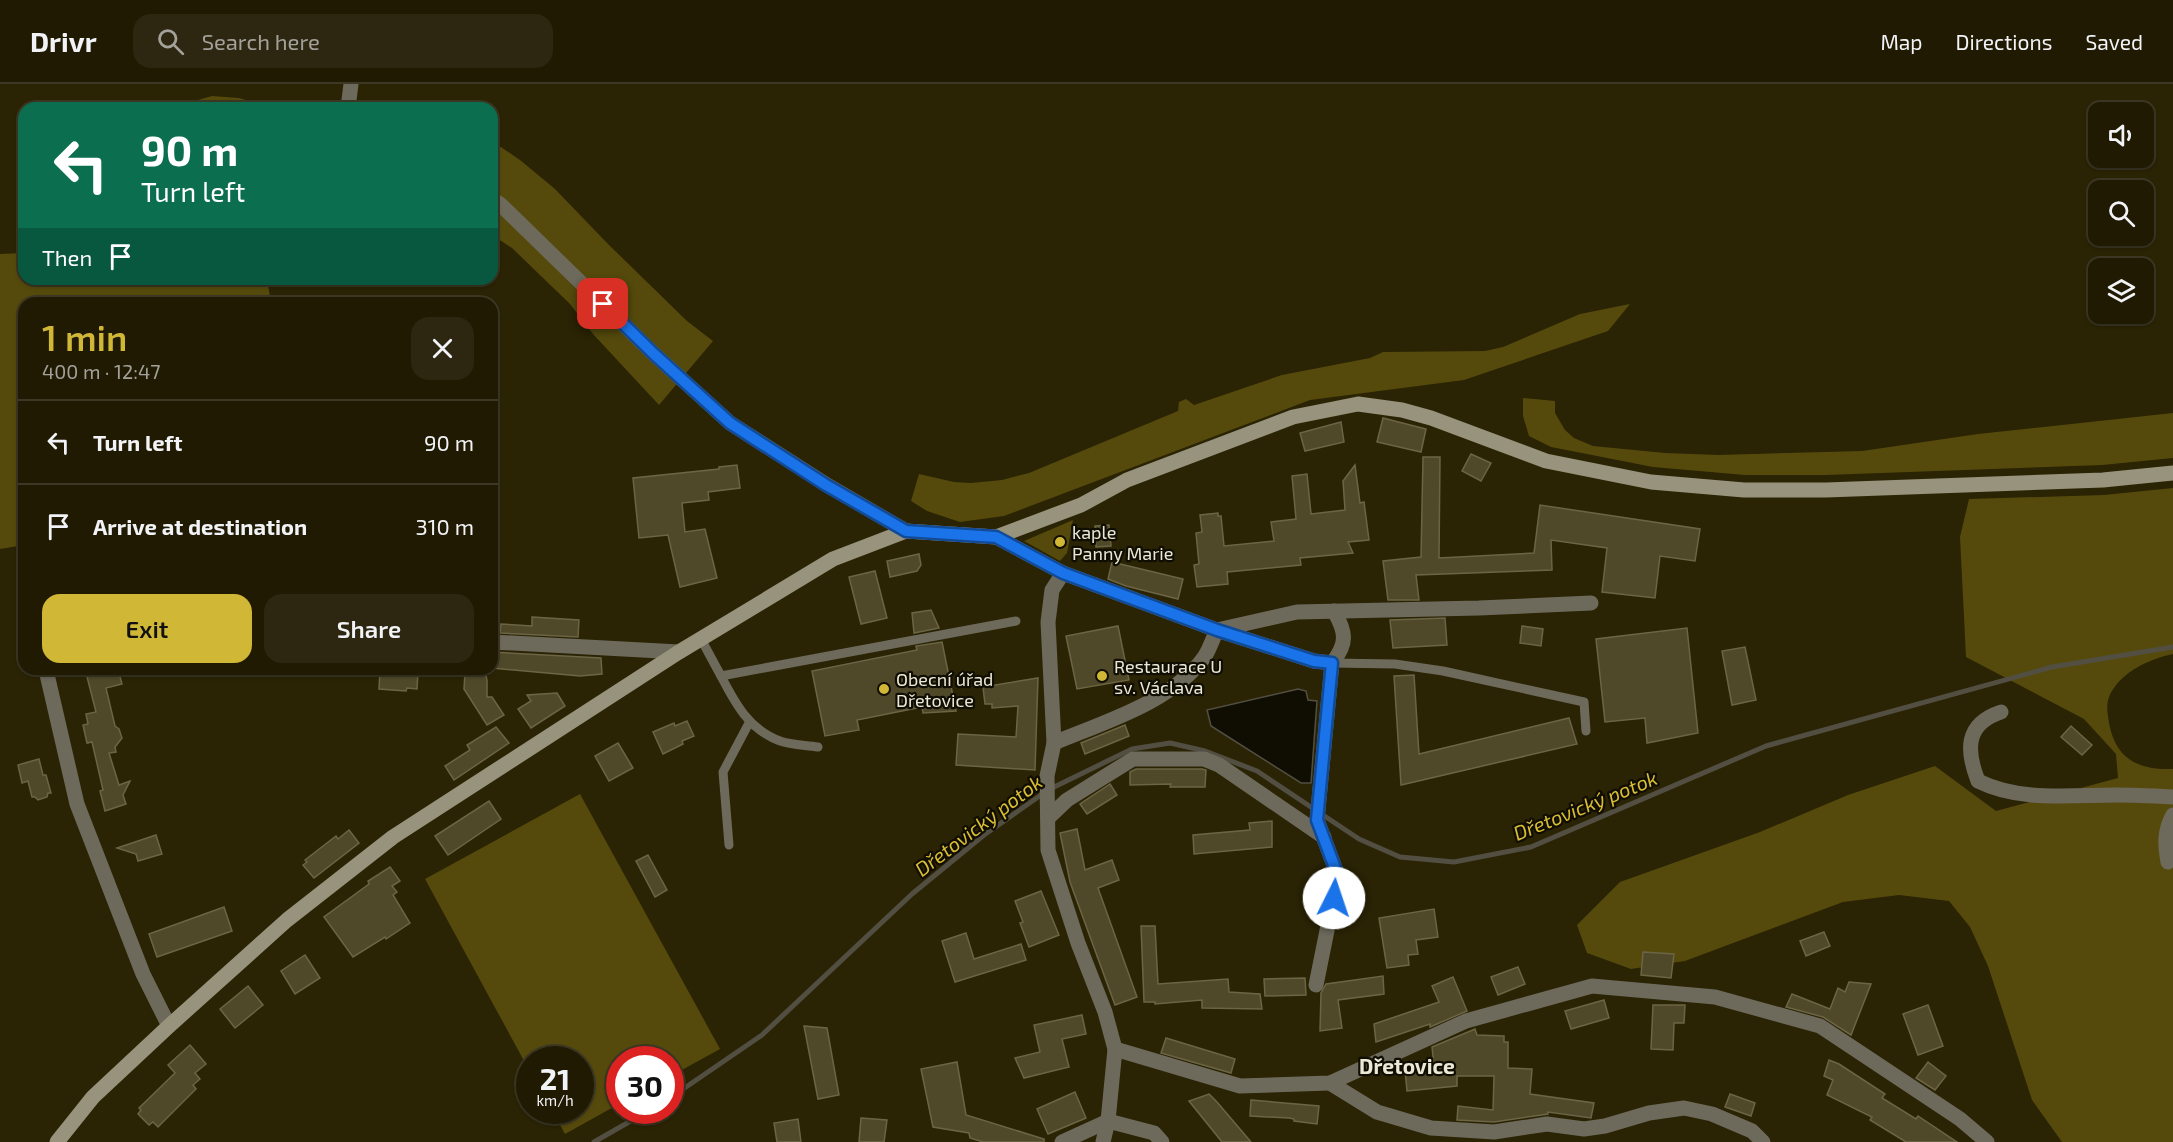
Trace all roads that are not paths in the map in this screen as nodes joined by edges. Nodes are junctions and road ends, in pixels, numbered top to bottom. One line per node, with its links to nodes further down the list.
1 (351, 84): 2 (street)
2 (349, 102)
3 (498, 203): 5 (street)
4 (2173, 473): 6 (main road)
5 (906, 531): 6 (main road); 12 (main road)
6 (996, 537): 7 (street)
7 (1063, 573): 11 (street); 21 (street)
8 (1591, 603): 9 (street)
9 (1334, 611): 11 (street); 15 (street)
10 (1016, 621): 17 (lane)
11 (1217, 630): 15 (street); 21 (street)
12 (701, 639): 14 (main road); 17 (lane)
13 (498, 642): 14 (street)
14 (679, 652): 30 (main road)
15 (1332, 663): 20 (lane); 26 (street)
16 (47, 675): 30 (street)
17 (721, 676): 19 (lane)
18 (2001, 712): 23 (street)
19 (750, 723): 22 (lane); 27 (lane)
20 (1587, 731)
21 (1054, 743): 25 (street)
22 (818, 747)
23 (2173, 797)
24 (2173, 815): 28 (street)
25 (1048, 818): 26 (street); 31 (street)
26 (1324, 837): 29 (street)
27 (729, 845)
28 (2168, 862)
29 (1316, 985)
30 (169, 1026): 34 (main road)
31 (1115, 1049): 32 (street); 33 (street)
32 (1330, 1083): 38 (street); 39 (street)
33 (1108, 1121): 35 (street); 36 (street); 37 (street)
34 (57, 1142)
35 (1062, 1142)
36 (1103, 1142)
37 (1162, 1142)
38 (1763, 1142)
39 (1987, 1142)

